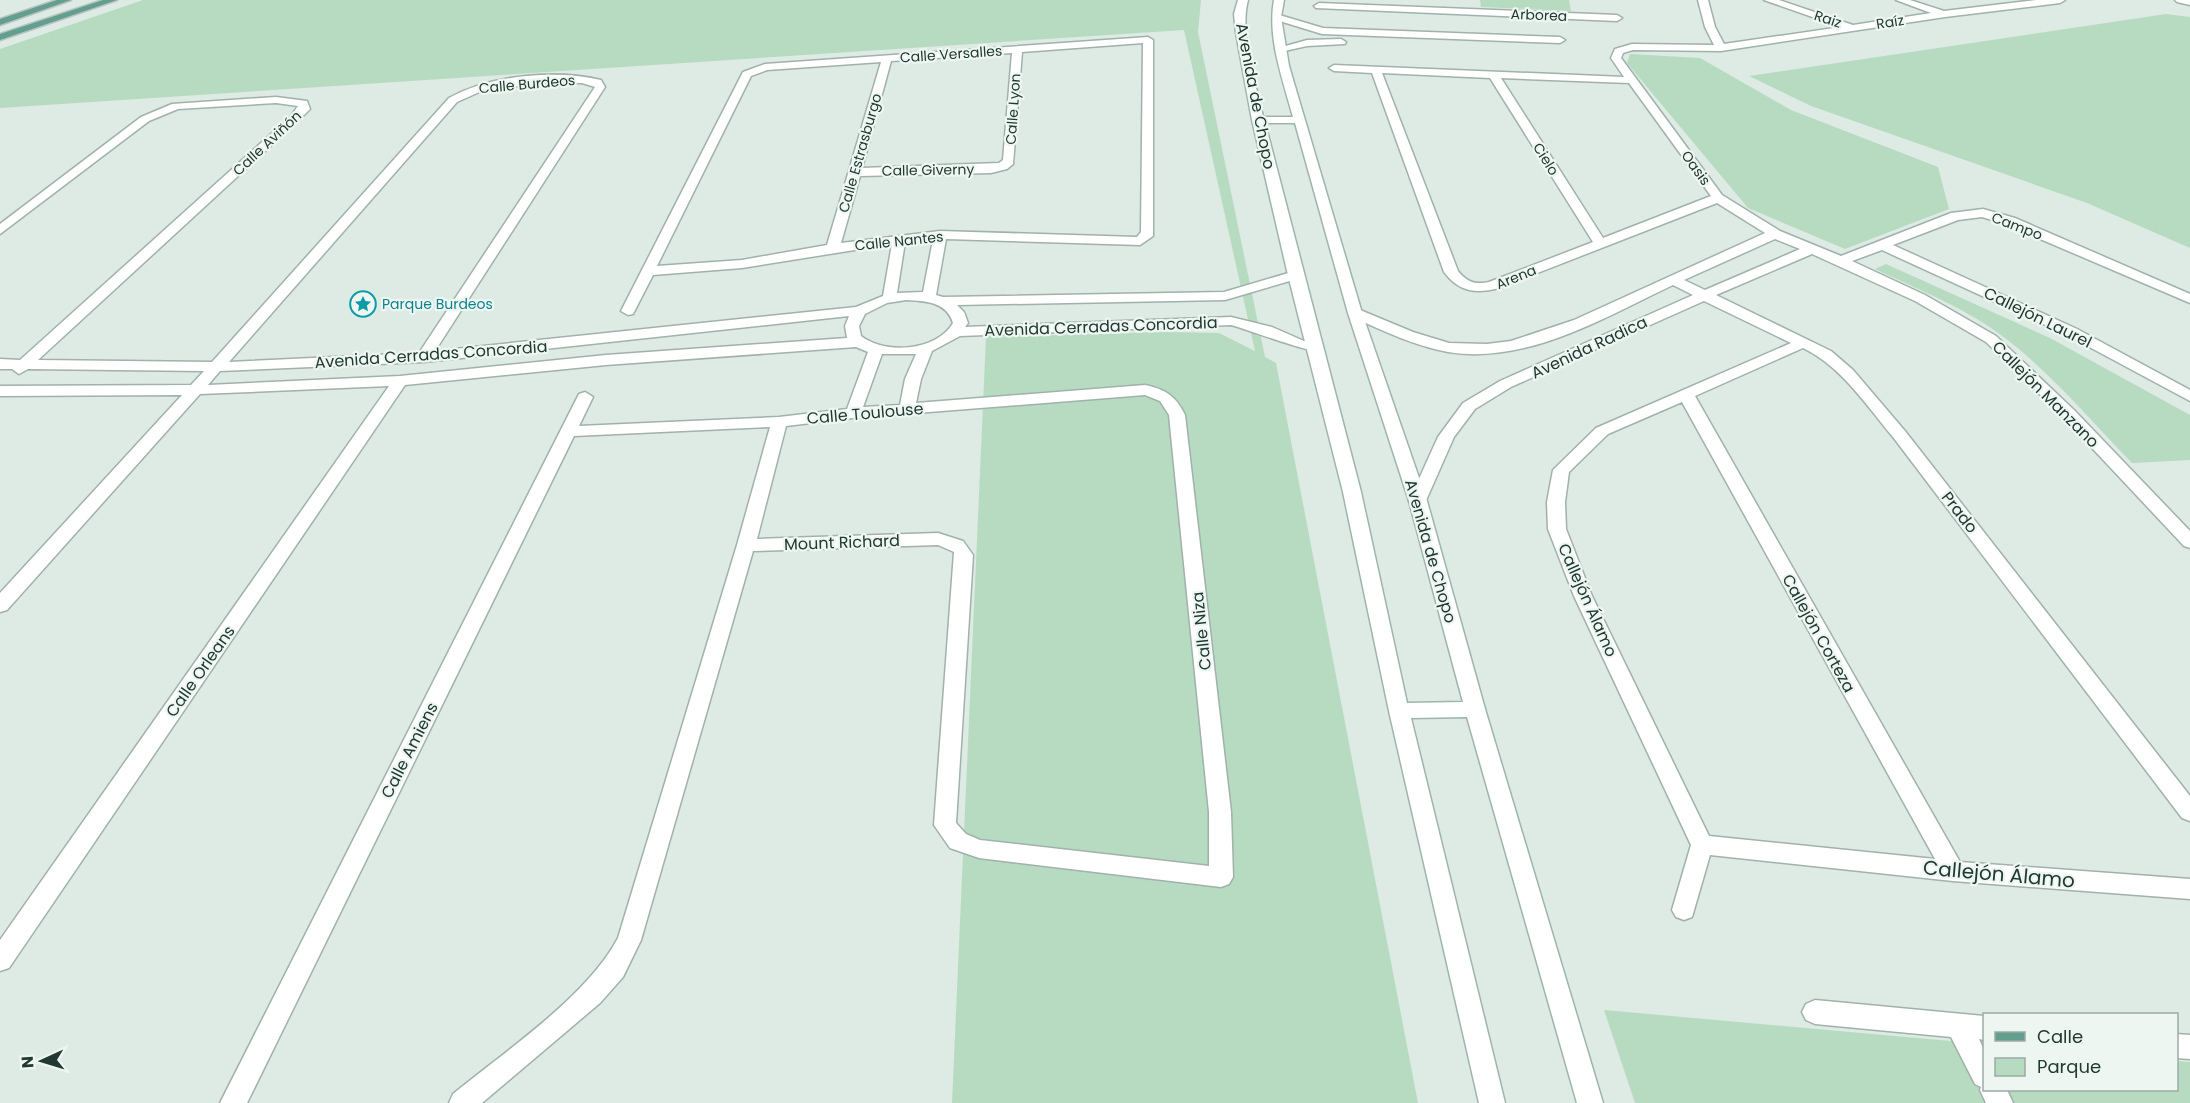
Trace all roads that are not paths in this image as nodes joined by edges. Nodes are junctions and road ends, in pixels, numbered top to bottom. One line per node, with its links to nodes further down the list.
1 (66, 0): 19 (main road)
2 (112, 0): 23 (main road)
3 (1243, 0): 35 (street, Avenida de Chopo)
4 (1279, 0): 17 (street, Avenida de Chopo)
5 (1466, 0): 15 (street)
6 (1703, 0): 24 (street)
7 (1769, 0): 22 (street, Raiz)
8 (1901, 0): 16 (street)
9 (2060, 0): 11 (street, Raíz)
10 (2180, 0): 12 (street)
11 (2045, 1): 16 (street, Raíz)
12 (2190, 2)
13 (1354, 4): 14 (street, Arborea); 15 (street, Arborea)
14 (1319, 6)
15 (1466, 12): 20 (street, Arborea)
16 (1945, 14): 22 (street, Raíz)
17 (1276, 17): 20 (street); 26 (street, Avenida de Chopo)
18 (1617, 18): 21 (street, Arborea)
19 (0, 22)
20 (1508, 26): 21 (street); 21 (street, Arborea); 27 (street)
21 (1524, 26): 28 (street); 28 (street)
22 (1853, 28): 24 (street, Raíz)
23 (0, 37)
24 (1720, 48): 29 (street, Raíz)
25 (1017, 49): 30 (street, Calle Versalles); 37 (street, Calle Lyon); 41 (street, Calle Versalles)
26 (1280, 49): 27 (street); 36 (street, Avenida de Chopo)
27 (1520, 49): 28 (street)
28 (1536, 49)
29 (1619, 51): 34 (street, Oasis)
30 (887, 58): 38 (street, Calle Estrasburgo); 50 (street, Calle Versalles)
31 (1334, 68): 32 (street)
32 (1377, 70): 33 (street); 45 (street, Arena)
33 (1493, 74): 34 (street); 45 (street, Cielo)
34 (1630, 80): 39 (street, Oasis)
35 (1258, 120): 36 (street); 51 (street, Avenida de Chopo)
36 (1300, 120): 61 (street, Avenida de Chopo)
37 (1003, 166): 38 (street, Calle Giverny)
38 (854, 172): 47 (street, Calle Estrasburgo)
39 (1718, 198): 42 (street, Oasis); 45 (street, Arena)
40 (0, 230): 73 (street, Calle Aviñón)
41 (1148, 233): 43 (street, Calle Nantes)
42 (1775, 234): 48 (street, Oasis); 52 (street, Avenida Radica)
43 (940, 235): 44 (street, Calle Nantes); 55 (street)
44 (899, 238): 47 (street, Calle Nantes); 54 (street)
45 (1600, 243)
46 (1882, 245): 49 (street, Campo); 57 (street, Campo); 80 (street, Callejón Laurel)
47 (833, 248): 50 (street, Calle Nantes)
48 (1812, 249): 49 (street, Callejón Manzano); 53 (street, Avenida Radica)
49 (1841, 261): 88 (street, Callejón Manzano)
50 (648, 271): 59 (street)
51 (1295, 275): 56 (street, Avenida Cerradas Concordia); 67 (street, Avenida de Chopo)
52 (1673, 280): 53 (street, Prado); 61 (street, Avenida Radica)
53 (1703, 295): 66 (street, Prado); 86 (street, Avenida Radica)
54 (890, 296): 55 (street, Avenida Cerradas Concordia); 60 (street)
55 (929, 296): 58 (street, Avenida Cerradas Concordia)
56 (1225, 296): 58 (street, Avenida Cerradas Concordia); 62 (street)
57 (2190, 299)
58 (945, 301): 63 (street)
59 (628, 311)
60 (859, 311): 64 (street, Avenida Cerradas Concordia); 65 (street)
61 (1355, 313): 86 (street, Avenida de Chopo)
62 (1231, 321): 63 (street, Avenida Cerradas Concordia); 67 (street, Avenida Cerradas Concordia)
63 (956, 332): 69 (street)
64 (610, 339): 70 (street, Avenida Cerradas Concordia); 71 (street)
65 (860, 342): 68 (street); 71 (street, Avenida Cerradas Concordia)
66 (1803, 343): 79 (street, Callejón Álamo); 93 (street, Prado)
67 (1313, 348): 92 (street, Avenida de Chopo)
68 (876, 350): 69 (street); 83 (street)
69 (925, 350): 82 (street)
70 (424, 357): 74 (street, Avenida Cerradas Concordia); 74 (street, Calle Burdeos)
71 (606, 360): 75 (street, Avenida Cerradas Concordia)
72 (0, 364): 73 (street, Avenida Cerradas Concordia)
73 (24, 364): 74 (street, Avenida Cerradas Concordia); 76 (street)
74 (216, 367): 77 (street)
75 (400, 381): 77 (street, Avenida Cerradas Concordia); 98 (street, Calle Orleans)
76 (0, 389): 77 (street, Avenida Cerradas Concordia)
77 (194, 390): 90 (street)
78 (1160, 393): 82 (street, Calle Toulouse); 87 (street, Calle Niza)
79 (1686, 394): 94 (street, Callejón Álamo); 95 (street, Callejón Corteza)
80 (2190, 396)
81 (585, 397): 85 (street, Calle Amiens)
82 (907, 409): 83 (street, Calle Toulouse)
83 (853, 413): 84 (street, Calle Toulouse)
84 (779, 422): 85 (street, Calle Toulouse); 89 (street)
85 (570, 431): 103 (street, Calle Amiens)
86 (1418, 501): 91 (street, Avenida de Chopo)
87 (938, 539): 89 (street, Mount Richard)
88 (2190, 542)
89 (746, 545): 104 (street)
90 (0, 605)
91 (1474, 709): 92 (street); 106 (street, Avenida de Chopo)
92 (1399, 711): 105 (street, Avenida de Chopo)
93 (2190, 812)
94 (1702, 844): 95 (street, Callejón Álamo); 97 (street)
95 (1953, 871): 96 (street, Callejón Álamo)
96 (2190, 889)
97 (1684, 910)
98 (0, 960)
99 (1815, 1012): 100 (street)
100 (1958, 1026): 101 (street); 102 (street)
101 (1983, 1028)
102 (1983, 1073)
103 (233, 1103)
104 (462, 1103)
105 (1492, 1103)
106 (1590, 1103)

